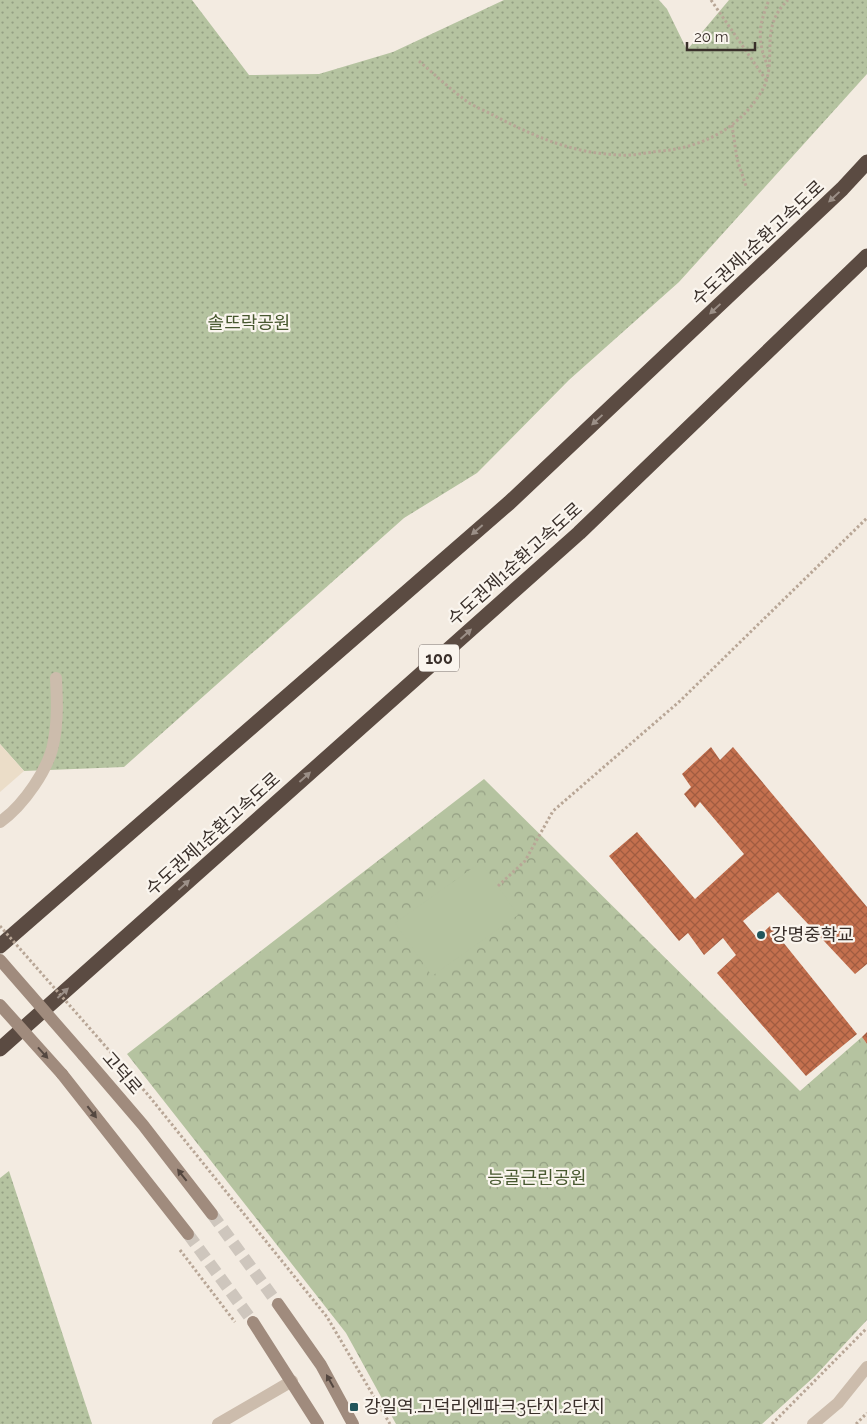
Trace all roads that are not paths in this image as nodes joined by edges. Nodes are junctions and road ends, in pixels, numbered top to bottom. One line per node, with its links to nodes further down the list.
1 (867, 162): 5 (highway, 수도권제1순환고속도로, one-way to 5)
2 (867, 256): 8 (highway, 수도권제1순환고속도로 / 100, one-way to 2)
3 (56, 678): 4 (street)
4 (0, 822)
5 (0, 946)
6 (0, 960): 9 (main road, 고덕로, one-way to 6, bridge)
7 (0, 1005): 10 (main road, one-way to 10, bridge)
8 (0, 1049)
9 (212, 1214)
10 (188, 1234)
11 (278, 1304): 17 (main road, one-way to 11)
12 (253, 1322): 14 (main road)
13 (867, 1366): 18 (street)
14 (292, 1381): 15 (street); 16 (main road)
15 (218, 1424)
16 (318, 1424)
17 (353, 1424)
18 (813, 1424)

